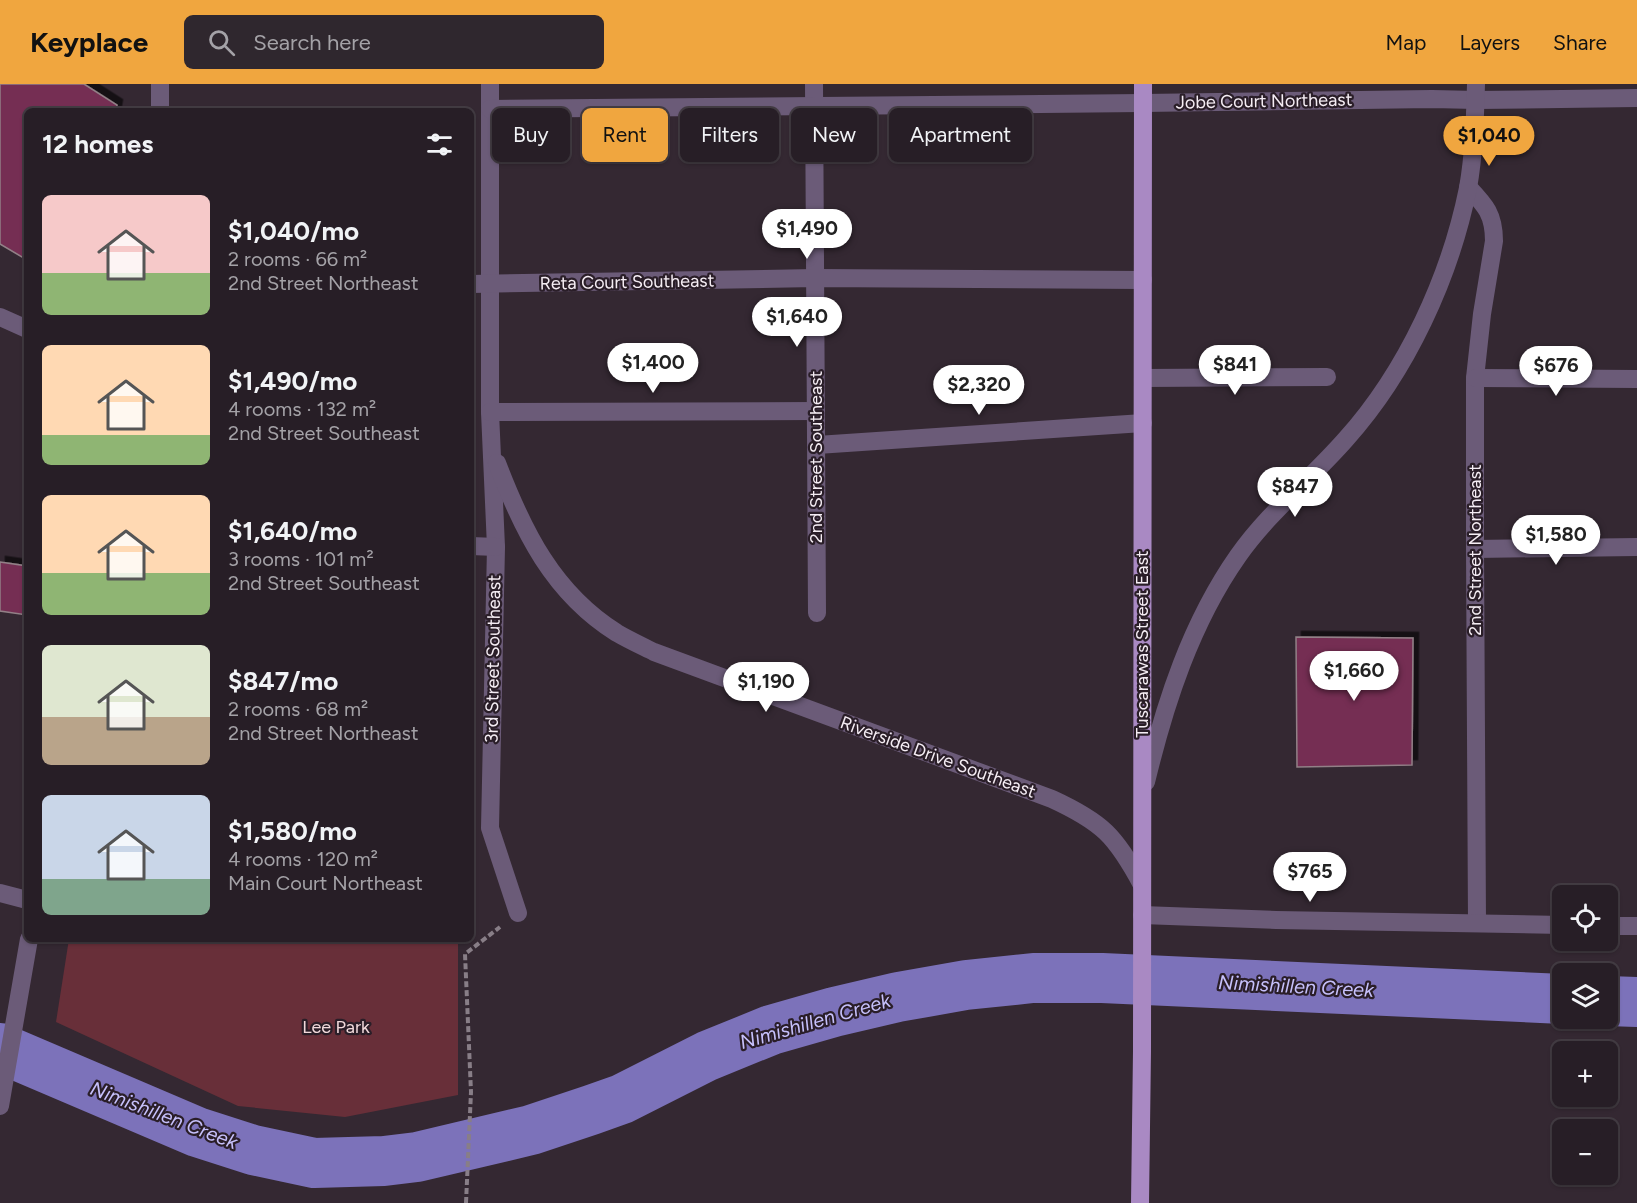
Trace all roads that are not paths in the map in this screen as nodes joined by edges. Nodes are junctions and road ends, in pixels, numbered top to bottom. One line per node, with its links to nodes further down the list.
1 (160, 84): 9 (street)
2 (490, 84): 10 (street, 3rd Street Southeast)
3 (814, 84): 8 (street, 2nd Street Southeast)
4 (1143, 84): 7 (main road, Tuscarawas Street East)
5 (1476, 92): 6 (street, Jobe Court Northeast); 7 (street, Jobe Court Northeast); 11 (street)
6 (1637, 98)
7 (1143, 103): 8 (street, Jobe Court Northeast); 13 (main road, Tuscarawas Street East)
8 (813, 105): 10 (street, Jobe Court Northeast); 12 (street, 2nd Street Southeast)
9 (160, 108)
10 (490, 109): 15 (street, 3rd Street Southeast)
11 (1468, 187): 20 (street, 2nd Street Northeast); 32 (street)
12 (815, 278): 13 (street, Reta Court Southeast); 15 (street, Reta Court Southeast); 22 (street, 2nd Street Southeast)
13 (1143, 280): 19 (main road, Tuscarawas Street East)
14 (474, 284): 15 (street, Reta Court Southeast)
15 (490, 284): 23 (street, 3rd Street Southeast)
16 (0, 317): 17 (street)
17 (24, 328)
18 (1328, 377): 19 (street)
19 (1143, 378): 24 (main road, Tuscarawas Street East)
20 (1475, 378): 21 (street); 30 (street, 2nd Street Northeast)
21 (1637, 379)
22 (816, 411): 23 (street); 25 (street, 2nd Street Southeast)
23 (490, 412): 26 (street, 3rd Street Southeast)
24 (1143, 423): 25 (street); 32 (main road, Tuscarawas Street East)
25 (817, 445): 31 (street, 2nd Street Southeast)
26 (490, 447): 28 (street, 3rd Street Southeast); 33 (street, Riverside Drive Southeast)
27 (474, 546): 28 (street)
28 (496, 547): 36 (street, 3rd Street Southeast)
29 (1637, 547): 30 (street)
30 (1475, 549): 38 (street, 2nd Street Northeast)
31 (817, 613)
32 (1142, 804): 33 (main road, Tuscarawas Street East)
33 (1142, 885): 37 (main road, Tuscarawas Street East)
34 (0, 893): 35 (street)
35 (24, 899)
36 (518, 913)
37 (1142, 915): 38 (street); 44 (main road, Tuscarawas Street East)
38 (1477, 924): 39 (street)
39 (1552, 925)
40 (1618, 926): 41 (street)
41 (1637, 926)
42 (29, 942): 43 (street)
43 (0, 1106)
44 (1140, 1203)

